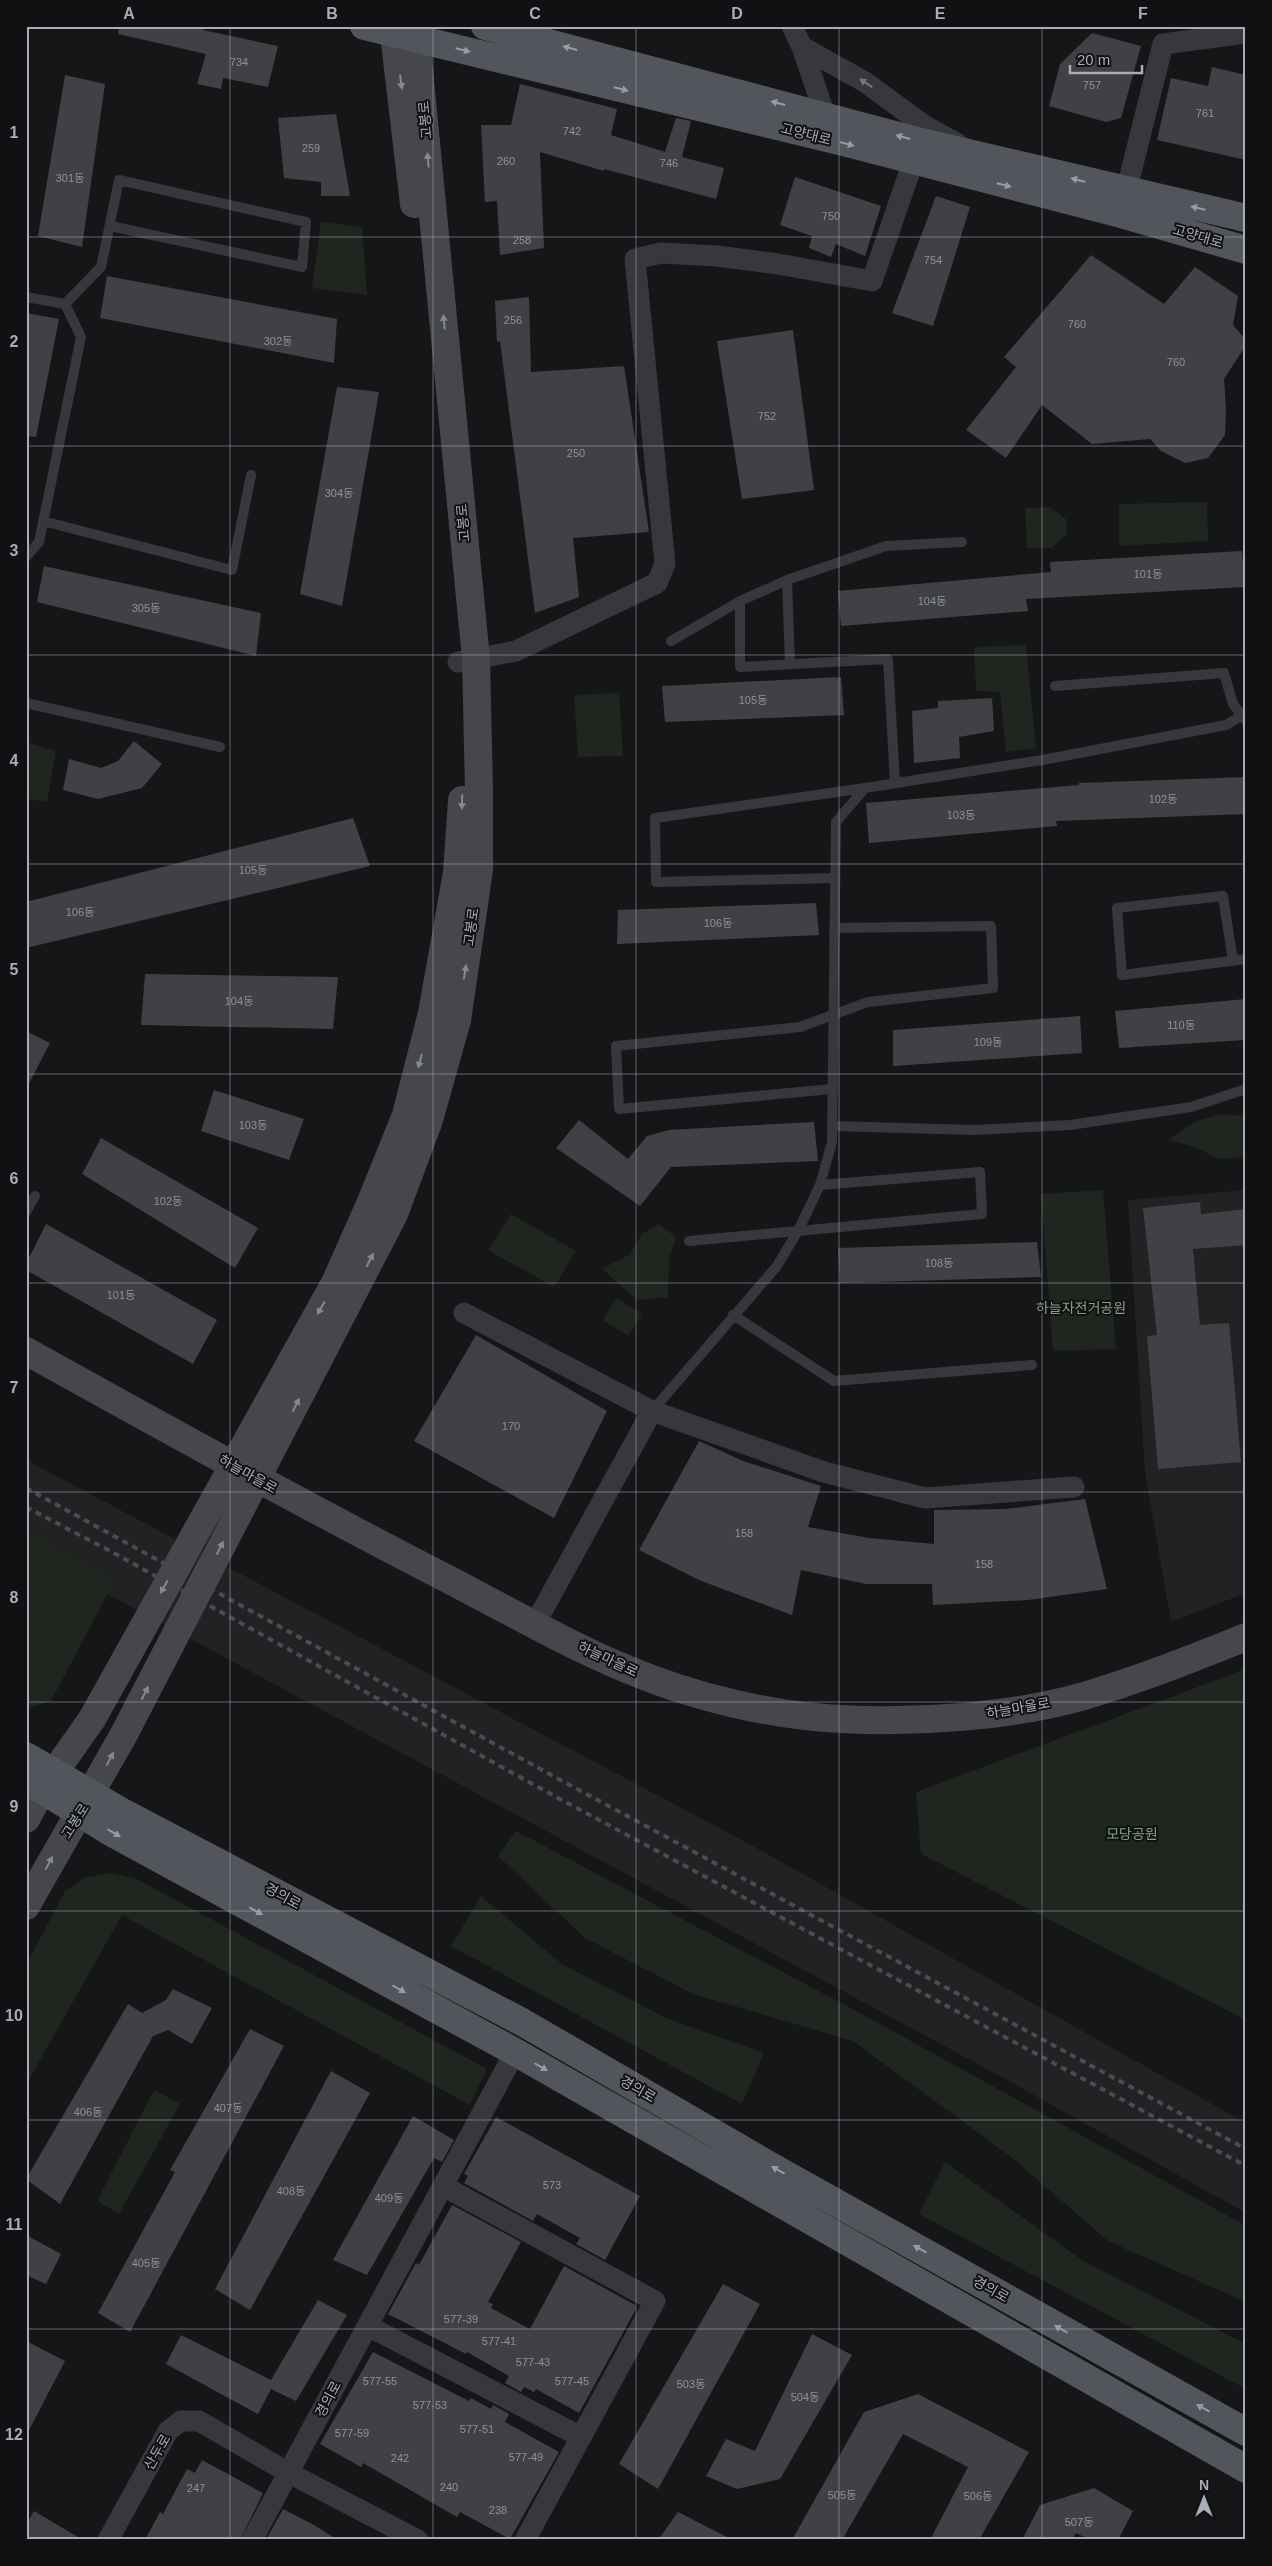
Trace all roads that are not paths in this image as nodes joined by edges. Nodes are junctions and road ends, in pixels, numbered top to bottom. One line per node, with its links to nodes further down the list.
1 (364, 26): 4 (main road, 고양대로)
2 (485, 26): 7 (main road, 고양대로, one-way to 2)
3 (792, 26): 6 (street)
4 (404, 31): 7 (main road, 고양대로, one-way to 7); 23 (main road, 고봉로)
5 (1246, 33): 10 (street)
6 (802, 46): 7 (street); 8 (street, one-way to 6)
7 (823, 126): 8 (main road, 고양대로, one-way to 7); 9 (main road, 고양대로, one-way to 9)
8 (980, 156): 10 (main road, 고양대로, one-way to 8)
9 (914, 162): 13 (main road, 고양대로, one-way to 13); 23 (street)
10 (1126, 192): 11 (main road, 고양대로, one-way to 10)
11 (1246, 218)
12 (110, 226): 12 (lane); 15 (lane)
13 (1246, 250)
14 (26, 297): 15 (lane)
15 (65, 304): 17 (lane)
16 (251, 475): 17 (lane)
17 (43, 521): 19 (lane)
18 (962, 542): 20 (lane)
19 (26, 557)
20 (787, 580): 21 (lane); 24 (lane)
21 (740, 601): 22 (lane); 24 (lane)
22 (670, 641)
23 (467, 660): 36 (main road, 고봉로)
24 (790, 664): 29 (lane)
25 (1055, 686): 27 (lane)
26 (26, 703): 28 (lane)
27 (1244, 717): 29 (lane)
28 (220, 747)
29 (895, 783): 30 (lane)
30 (865, 788): 31 (lane); 31 (lane)
31 (835, 878): 32 (lane)
32 (834, 928): 35 (lane); 35 (lane)
33 (1246, 959): 34 (lane)
34 (1233, 961): 34 (lane)
35 (834, 1014): 37 (lane); 37 (lane)
36 (444, 1017): 54 (main road, one-way to 54, bridge); 55 (main road, 고봉로, one-way to 36, bridge)
37 (832, 1089): 39 (lane)
38 (1246, 1089): 39 (lane)
39 (832, 1126): 40 (lane)
40 (820, 1185): 43 (lane); 43 (lane)
41 (35, 1196): 42 (lane)
42 (26, 1212)
43 (800, 1229): 44 (lane); 46 (lane)
44 (689, 1241)
45 (464, 1314): 49 (street)
46 (733, 1316): 48 (lane); 49 (lane)
47 (26, 1351): 51 (main road, 하늘마을로)
48 (1032, 1365)
49 (652, 1411): 50 (street); 51 (street)
50 (1074, 1487)
51 (535, 1624): 52 (main road, 하늘마을로)
52 (1246, 1637)
53 (26, 1756): 54 (main road, 경의로)
54 (41, 1781): 55 (main road, 경의로); 56 (main road)
55 (85, 1803): 57 (main road, 고봉로, one-way to 55); 58 (main road, 경의로, one-way to 58); 61 (main road, 경의로, one-way to 55)
56 (26, 1819)
57 (26, 1906)
58 (515, 2052): 59 (street, 경의로); 63 (main road, 경의로, one-way to 63)
59 (443, 2186): 60 (street, 경의로); 62 (street)
60 (368, 2326): 62 (street); 64 (street, 경의로)
61 (1246, 2432)
62 (581, 2437): 68 (street)
63 (1246, 2469)
64 (288, 2473): 65 (street, 산두로); 66 (street); 67 (street, 산두로)
65 (108, 2540)
66 (252, 2540)
67 (418, 2540)
68 (525, 2540)

